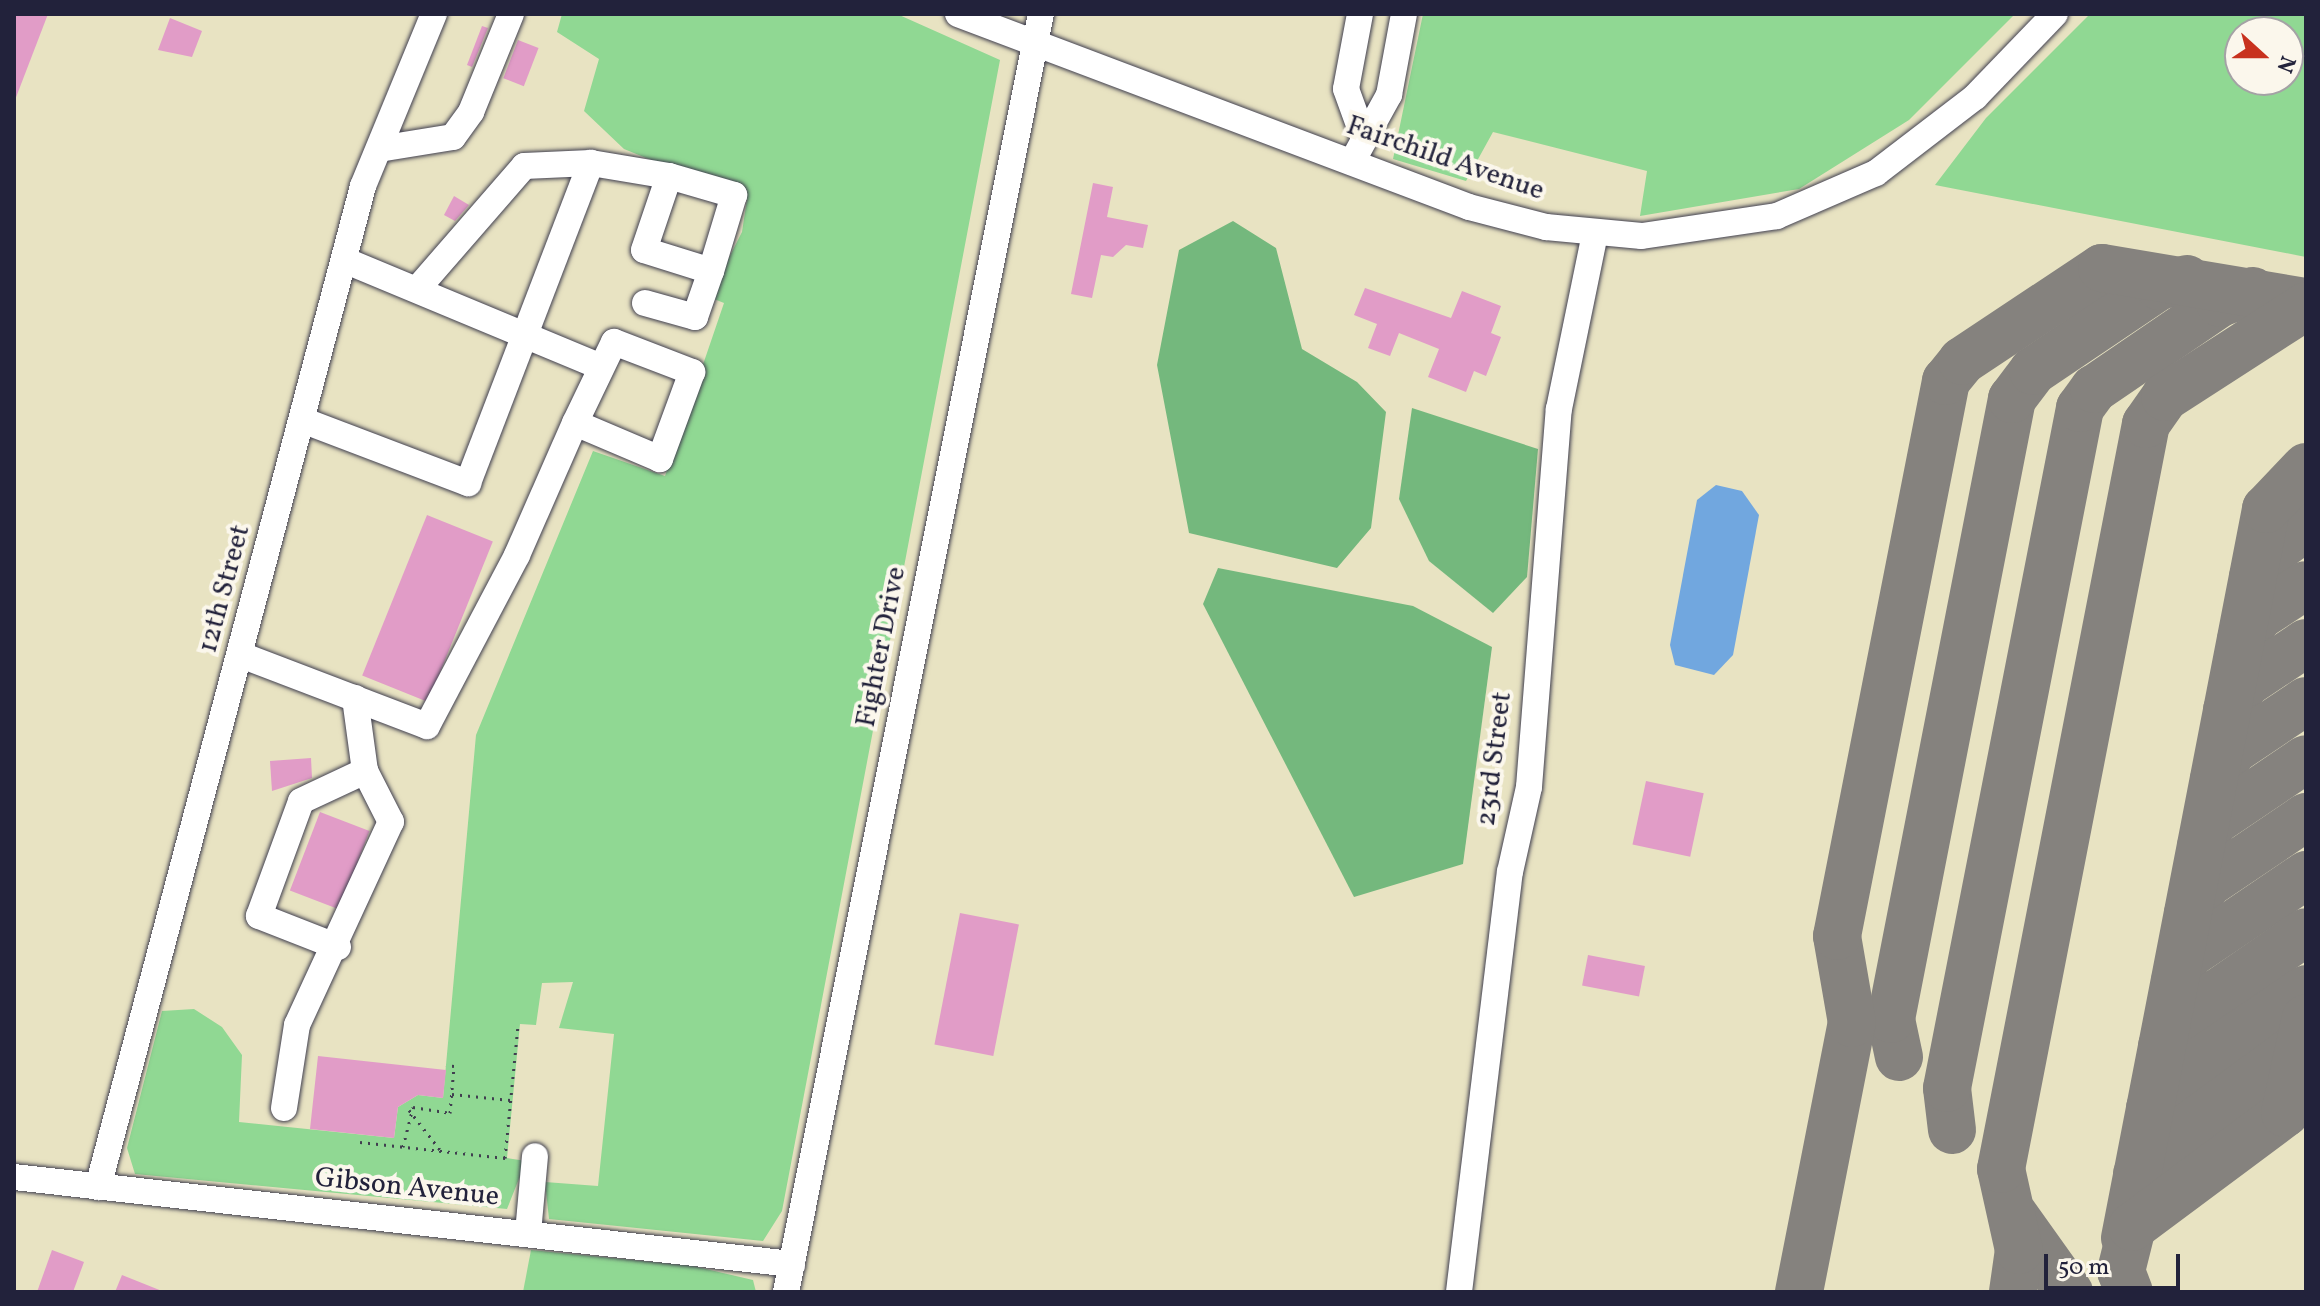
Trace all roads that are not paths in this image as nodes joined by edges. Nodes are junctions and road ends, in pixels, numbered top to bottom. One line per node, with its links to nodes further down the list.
1 (434, 14): 10 (street, 12th Street)
2 (511, 14): 10 (street)
3 (958, 14): 8 (street, Fairchild Avenue)
4 (1041, 14): 8 (street, Fighter Drive)
5 (1360, 14): 9 (street)
6 (1404, 14): 9 (street)
7 (2055, 14): 14 (street, Fairchild Avenue)
8 (1036, 44): 11 (street, Fairchild Avenue); 32 (street, Fighter Drive)
9 (1363, 136): 11 (street)
10 (379, 149): 15 (street, 12th Street)
11 (1352, 162): 14 (street, Fairchild Avenue)
12 (591, 163): 13 (street); 17 (street); 19 (street)
13 (669, 176): 16 (street); 16 (street)
14 (1595, 234): 34 (street, 23rd Street)
15 (344, 260): 17 (street); 21 (street, 12th Street)
16 (711, 271): 18 (street)
17 (419, 287): 19 (street)
18 (645, 303)
19 (527, 335): 20 (street); 21 (street)
20 (601, 367): 22 (street); 22 (street)
21 (302, 420): 23 (street, 12th Street)
22 (575, 423): 24 (street)
23 (241, 655): 24 (street); 30 (street, 12th Street)
24 (355, 698): 25 (street)
25 (365, 771): 26 (street); 26 (street)
26 (338, 947): 27 (street)
27 (284, 1108)
28 (535, 1156): 31 (street)
29 (14, 1177): 30 (street, Gibson Avenue)
30 (98, 1187): 31 (street, Gibson Avenue)
31 (528, 1233): 32 (street, Gibson Avenue)
32 (792, 1264): 33 (street, Fighter Drive)
33 (786, 1292)
34 (1459, 1292)

